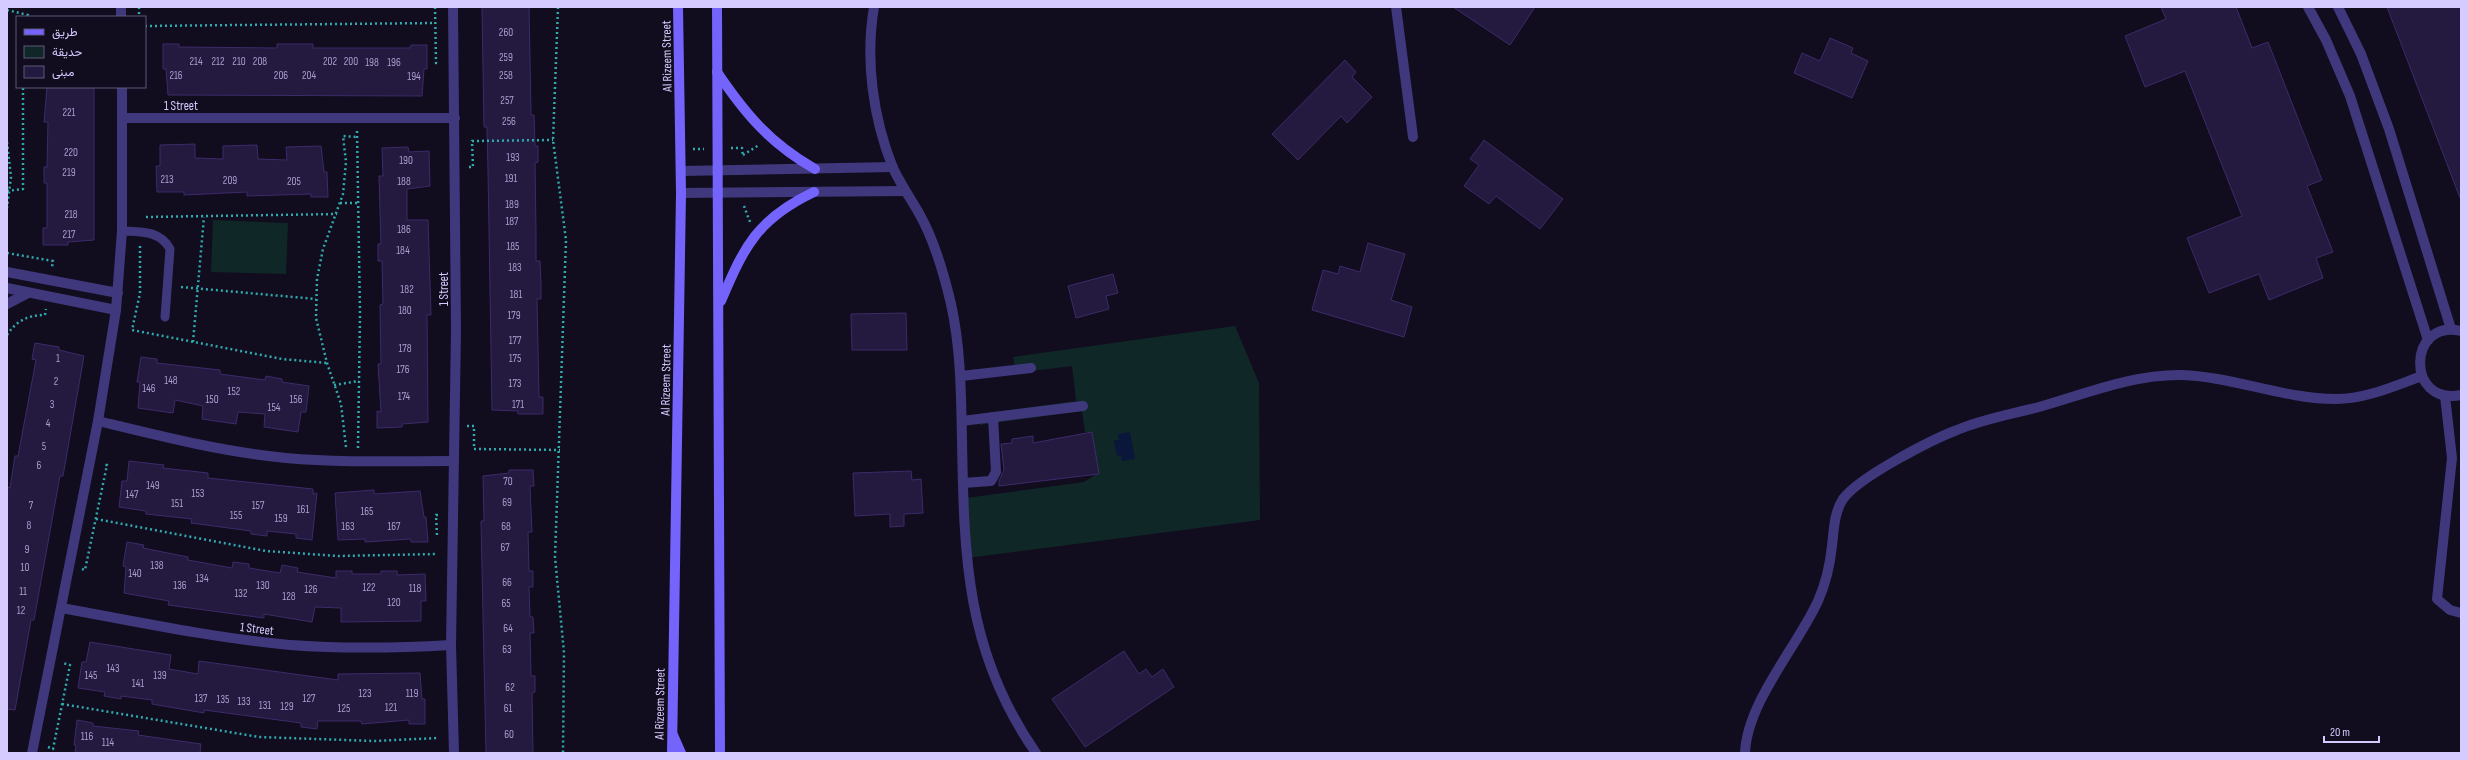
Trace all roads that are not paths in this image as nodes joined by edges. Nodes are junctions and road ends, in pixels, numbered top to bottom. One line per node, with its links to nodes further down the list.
1 (453, 7): 11 (street, 1 Street)
2 (678, 7): 16 (street, Al Rizeem Street)
3 (717, 7): 8 (street)
4 (874, 7): 13 (street)
5 (1396, 7): 12 (street)
6 (2308, 7): 31 (street)
7 (2338, 7): 30 (street)
8 (717, 72): 14 (street); 15 (street)
9 (122, 88): 10 (street)
10 (123, 118): 11 (street, 1 Street); 21 (street)
11 (455, 118): 41 (street, 1 Street)
12 (1413, 137)
13 (893, 167): 14 (street); 17 (street)
14 (815, 169): 15 (street)
15 (717, 170): 16 (street); 19 (street)
16 (681, 171): 20 (street, Al Rizeem Street)
17 (904, 191): 18 (street); 33 (street)
18 (814, 192): 19 (street); 27 (street)
19 (717, 193): 20 (street); 27 (street)
20 (681, 194): 46 (street, Al Rizeem Street)
21 (122, 231): 25 (street); 29 (lane)
22 (7, 272): 25 (street)
23 (7, 288): 24 (street)
24 (28, 292): 26 (street); 28 (street)
25 (118, 293): 28 (street)
26 (7, 304)
27 (719, 305): 51 (street)
28 (116, 310): 39 (street)
29 (165, 317)
30 (2456, 330): 31 (street)
31 (2428, 340): 34 (street)
32 (1031, 368): 33 (street)
33 (961, 376): 40 (street)
34 (2422, 376): 36 (street); 53 (street)
35 (2461, 395): 36 (street)
36 (2446, 396): 44 (street)
37 (1084, 406): 38 (street)
38 (993, 417): 40 (street); 42 (street)
39 (98, 421): 41 (street); 43 (street)
40 (962, 421): 42 (street)
41 (453, 461): 45 (street, 1 Street)
42 (963, 483): 52 (street)
43 (62, 608): 45 (street, 1 Street); 47 (street)
44 (2461, 613)
45 (451, 645): 48 (street, 1 Street)
46 (672, 731): 49 (street, Al Rizeem Street); 50 (street)
47 (33, 749)
48 (454, 753)
49 (672, 753)
50 (681, 753)
51 (720, 753)
52 (1036, 753)
53 (1745, 753)

